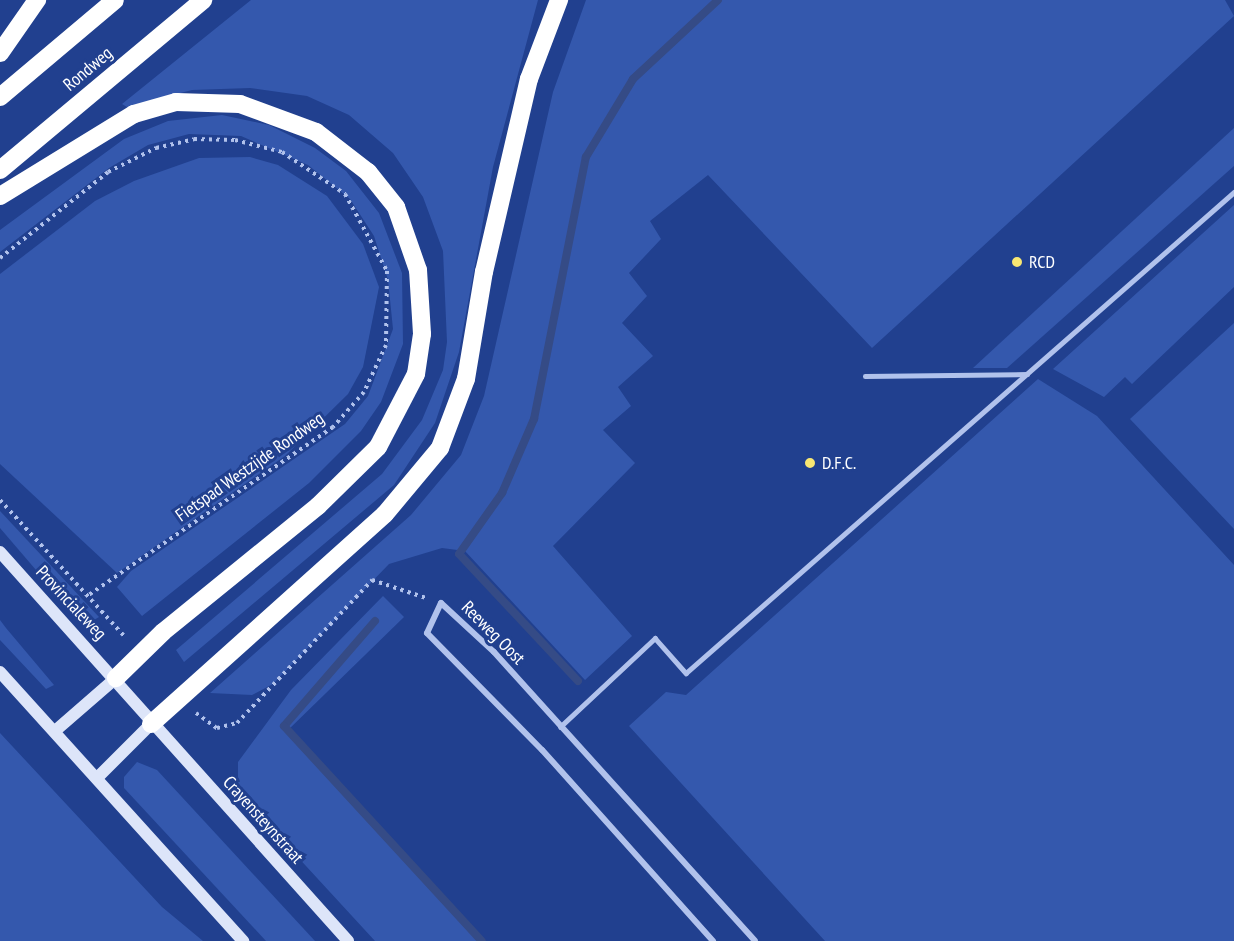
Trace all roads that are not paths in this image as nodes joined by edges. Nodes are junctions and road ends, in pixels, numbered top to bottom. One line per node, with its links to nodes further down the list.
1 (37, 0): 5 (highway)
2 (115, 0): 6 (highway, Rondweg)
3 (203, 0): 7 (highway, Rondweg)
4 (559, 0): 15 (highway)
5 (0, 53)
6 (0, 97)
7 (0, 170)
8 (1234, 192): 10 (lane)
9 (0, 196): 14 (highway)
10 (1029, 374): 11 (lane); 16 (lane)
11 (865, 376)
12 (0, 552): 14 (main road, Provincialeweg)
13 (0, 672): 17 (main road)
14 (116, 678): 15 (main road, Provincialeweg); 17 (main road)
15 (151, 724): 18 (main road); 20 (main road, Crayensteynstraat)
16 (559, 728): 21 (street, Reeweg Oost); 22 (street, Reeweg Oost)
17 (55, 731): 18 (main road)
18 (97, 778): 19 (main road)
19 (243, 941)
20 (348, 941)
21 (713, 941)
22 (755, 941)

